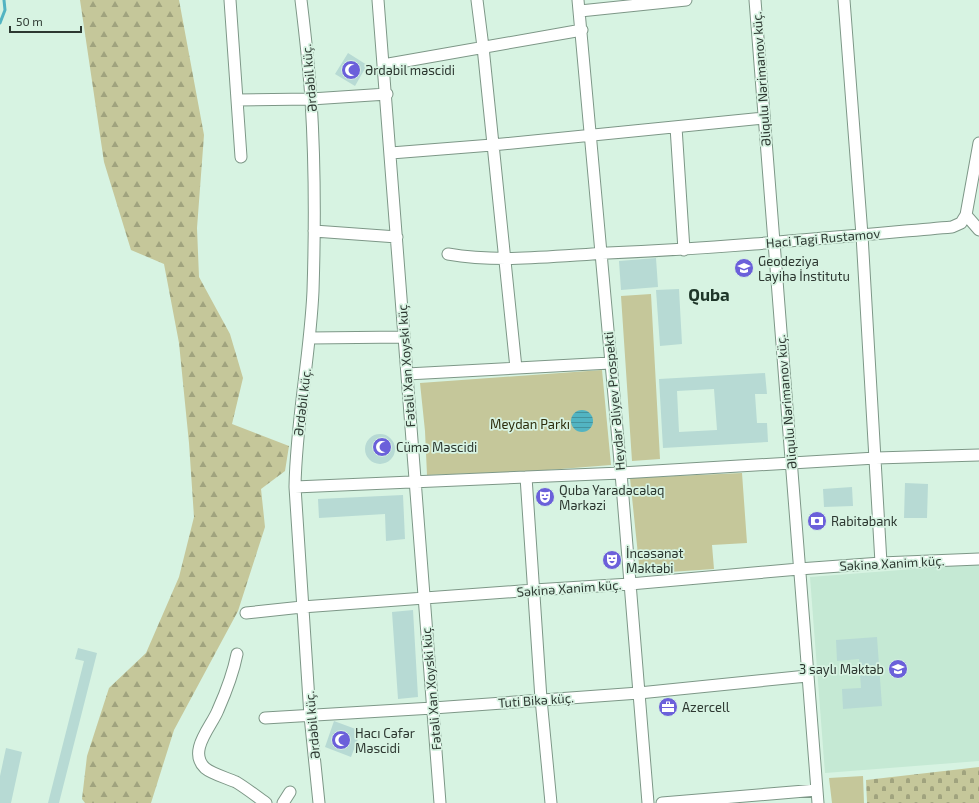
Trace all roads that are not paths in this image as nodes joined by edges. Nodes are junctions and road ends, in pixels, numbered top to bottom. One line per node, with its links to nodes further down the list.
1 (230, 0): 13 (street)
2 (301, 0): 14 (street, Ərdəbil küç.)
3 (378, 0): 11 (street, Fətəli Xan Xoyski küç)
4 (477, 0): 10 (street)
5 (686, 0): 8 (street)
6 (755, 0): 15 (street, Əliqulu Nərimanov küç.)
7 (844, 0): 25 (street)
8 (579, 5): 9 (street, Heydər Əliyev Prospekti)
9 (582, 30): 10 (street); 17 (street, Heydər Əliyev Prospekti)
10 (483, 47): 11 (street); 19 (street)
11 (384, 65): 12 (street, Fətəli Xan Xoyski küç)
12 (387, 94): 14 (street); 20 (street, Fətəli Xan Xoyski küç)
13 (237, 100): 14 (street); 21 (street)
14 (311, 100): 24 (street, Ərdəbil küç.)
15 (764, 118): 16 (street); 27 (street, Əliqulu Nərimanov küç.)
16 (676, 128): 17 (street); 28 (street)
17 (590, 134): 19 (street); 30 (street, Heydər Əliyev Prospekti)
18 (979, 143): 22 (street)
19 (492, 145): 20 (street); 31 (street)
20 (391, 153): 26 (street, Fətəli Xan Xoyski küç)
21 (241, 157)
22 (966, 215): 23 (street); 25 (street, Haci Tagi Rustamov)
23 (979, 230)
24 (314, 231): 26 (street); 33 (street, Ərdəbil küç.)
25 (862, 235): 27 (street, Haci Tagi Rustamov); 38 (street)
26 (397, 237): 32 (street, Fətəli Xan Xoyski küç)
27 (773, 242): 28 (street, Haci Tagi Rustamov); 39 (street, Əliqulu Nərimanov küç.)
28 (684, 250): 30 (street, Haci Tagi Rustamov)
29 (448, 254): 31 (street, Haci Tagi Rustamov)
30 (601, 254): 31 (street, Haci Tagi Rustamov); 34 (street, Heydər Əliyev Prospekti)
31 (505, 258): 35 (street)
32 (404, 337): 33 (street); 36 (street, Fətəli Xan Xoyski küç)
33 (310, 338): 43 (street, Ərdəbil küç.)
34 (610, 363): 35 (street); 40 (street, Heydər Əliyev Prospekti)
35 (516, 368): 36 (street)
36 (407, 374): 42 (street, Fətəli Xan Xoyski küç)
37 (979, 455): 38 (street)
38 (876, 458): 39 (street); 45 (street)
39 (790, 463): 40 (street); 46 (street, Əliqulu Nərimanov küç.)
40 (621, 473): 41 (street); 47 (street, Heydər Əliyev Prospekti)
41 (526, 477): 42 (street); 48 (street)
42 (415, 482): 43 (street); 49 (street, Fətəli Xan Xoyski küç)
43 (295, 487): 50 (street, Ərdəbil küç.)
44 (979, 559): 45 (street, Səkinə Xanim küç.)
45 (881, 563): 46 (street, Səkinə Xanim küç.)
46 (799, 569): 47 (street, Səkinə Xanim küç.); 53 (street, Əliqulu Nərimanov küç.)
47 (630, 584): 48 (street, Səkinə Xanim küç.); 54 (street, Heydər Əliyev Prospekti)
48 (534, 590): 49 (street, Səkinə Xanim küç.); 55 (street)
49 (424, 599): 50 (street, Səkinə Xanim küç.); 56 (street, Fətəli Xan Xoyski küç)
50 (302, 607): 51 (street, Səkinə Xanim küç.); 57 (street, Ərdəbil küç.)
51 (246, 613)
52 (237, 654): 61 (street)
53 (807, 676): 54 (street, Tuti Bikə küç.); 59 (street, Əliqulu Nərimanov küç.)
54 (639, 693): 55 (street, Tuti Bikə küç.); 66 (street, Heydər Əliyev Prospekti)
55 (541, 699): 56 (street, Tuti Bikə küç.); 65 (street)
56 (433, 708): 57 (street, Tuti Bikə küç.); 64 (street, Fətəli Xan Xoyski küç)
57 (310, 716): 58 (street, Tuti Bikə küç.); 63 (street, Ərdəbil küç.)
58 (265, 718)
59 (817, 790): 67 (street); 68 (street, Əliqulu Nərimanov küç.)
60 (290, 792): 62 (street)
61 (266, 803)
62 (283, 803)
63 (319, 803)
64 (440, 803)
65 (552, 803)
66 (648, 803)
67 (662, 803)
68 (818, 803)

